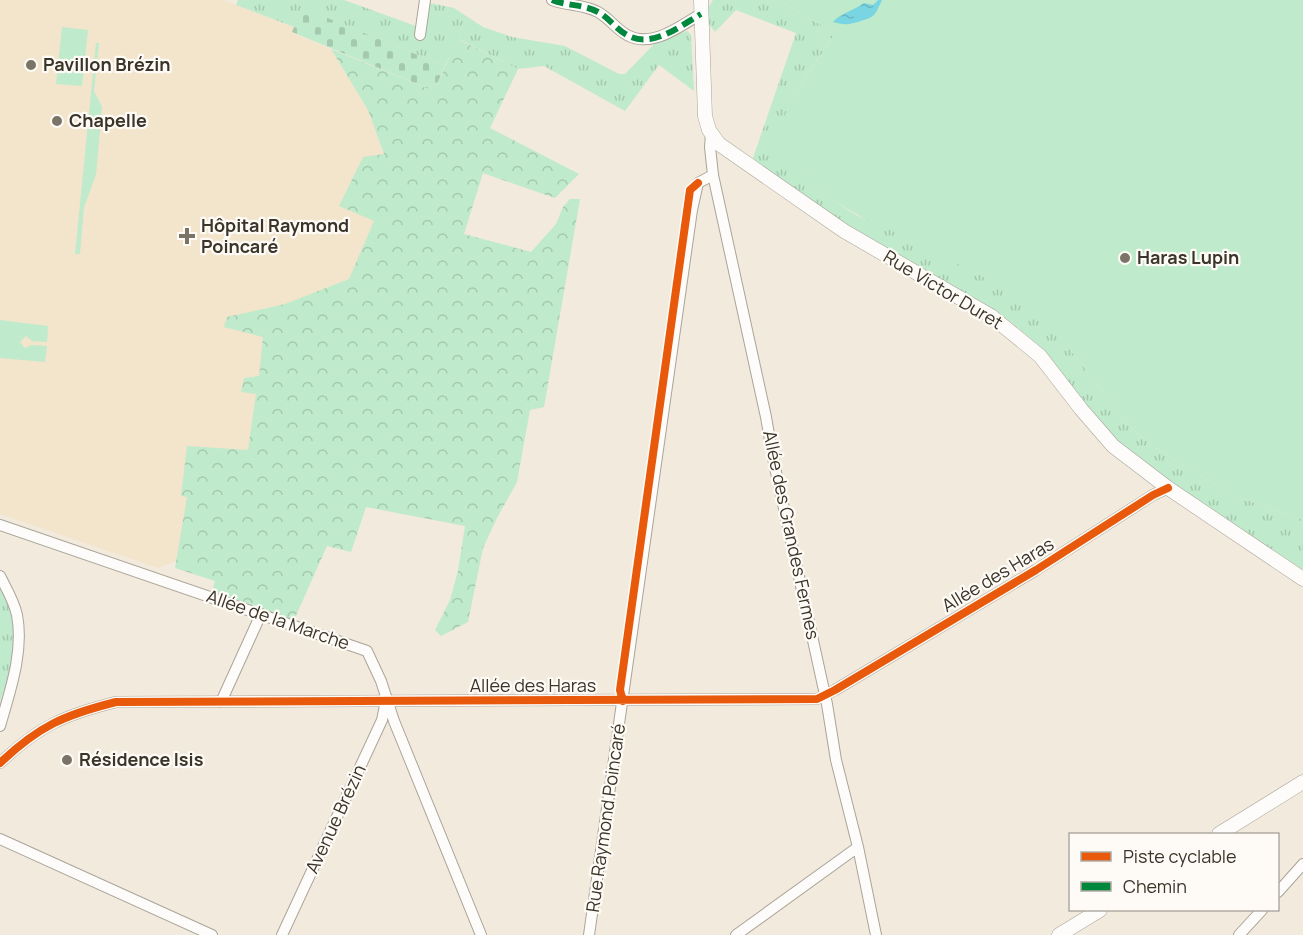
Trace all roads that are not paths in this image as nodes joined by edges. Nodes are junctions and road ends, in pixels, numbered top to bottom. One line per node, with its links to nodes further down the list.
1 (425, 0): 4 (street)
2 (552, 0): 3 (street)
3 (701, 7): 5 (street)
4 (420, 35)
5 (710, 132): 6 (street, Allée des Grandes Fermes); 7 (street, Rue Victor Duret)
6 (713, 175): 12 (street, Allée des Grandes Fermes); 14 (street, Rue Raymond Poincaré)
7 (1168, 488): 10 (street, Rue Victor Duret); 12 (street, Allée des Haras)
8 (0, 525): 11 (street, Allée de la Marche)
9 (0, 576): 16 (street)
10 (1303, 579)
11 (261, 614): 13 (street, Allée de la Marche); 15 (street)
12 (825, 695): 14 (street, Allée des Haras); 21 (street, Allée des Grandes Fermes)
13 (386, 701): 14 (street, Allée des Haras); 15 (street, Allée des Haras); 27 (street, Avenue Brézin); 28 (street, Allée de la Marche)
14 (623, 701): 29 (street, Rue Raymond Poincaré)
15 (221, 702): 17 (street, Allée des Haras)
16 (0, 726)
17 (0, 763)
18 (1303, 782): 19 (street)
19 (1221, 833)
20 (0, 839): 26 (street)
21 (858, 847): 30 (street); 31 (street, Allée des Grandes Fermes)
22 (1303, 864): 23 (street)
23 (1279, 891)
24 (1097, 911): 32 (street)
25 (1260, 911): 33 (street)
26 (212, 935)
27 (282, 935)
28 (481, 935)
29 (589, 935)
30 (736, 935)
31 (876, 935)
32 (1059, 935)
33 (1239, 935)

